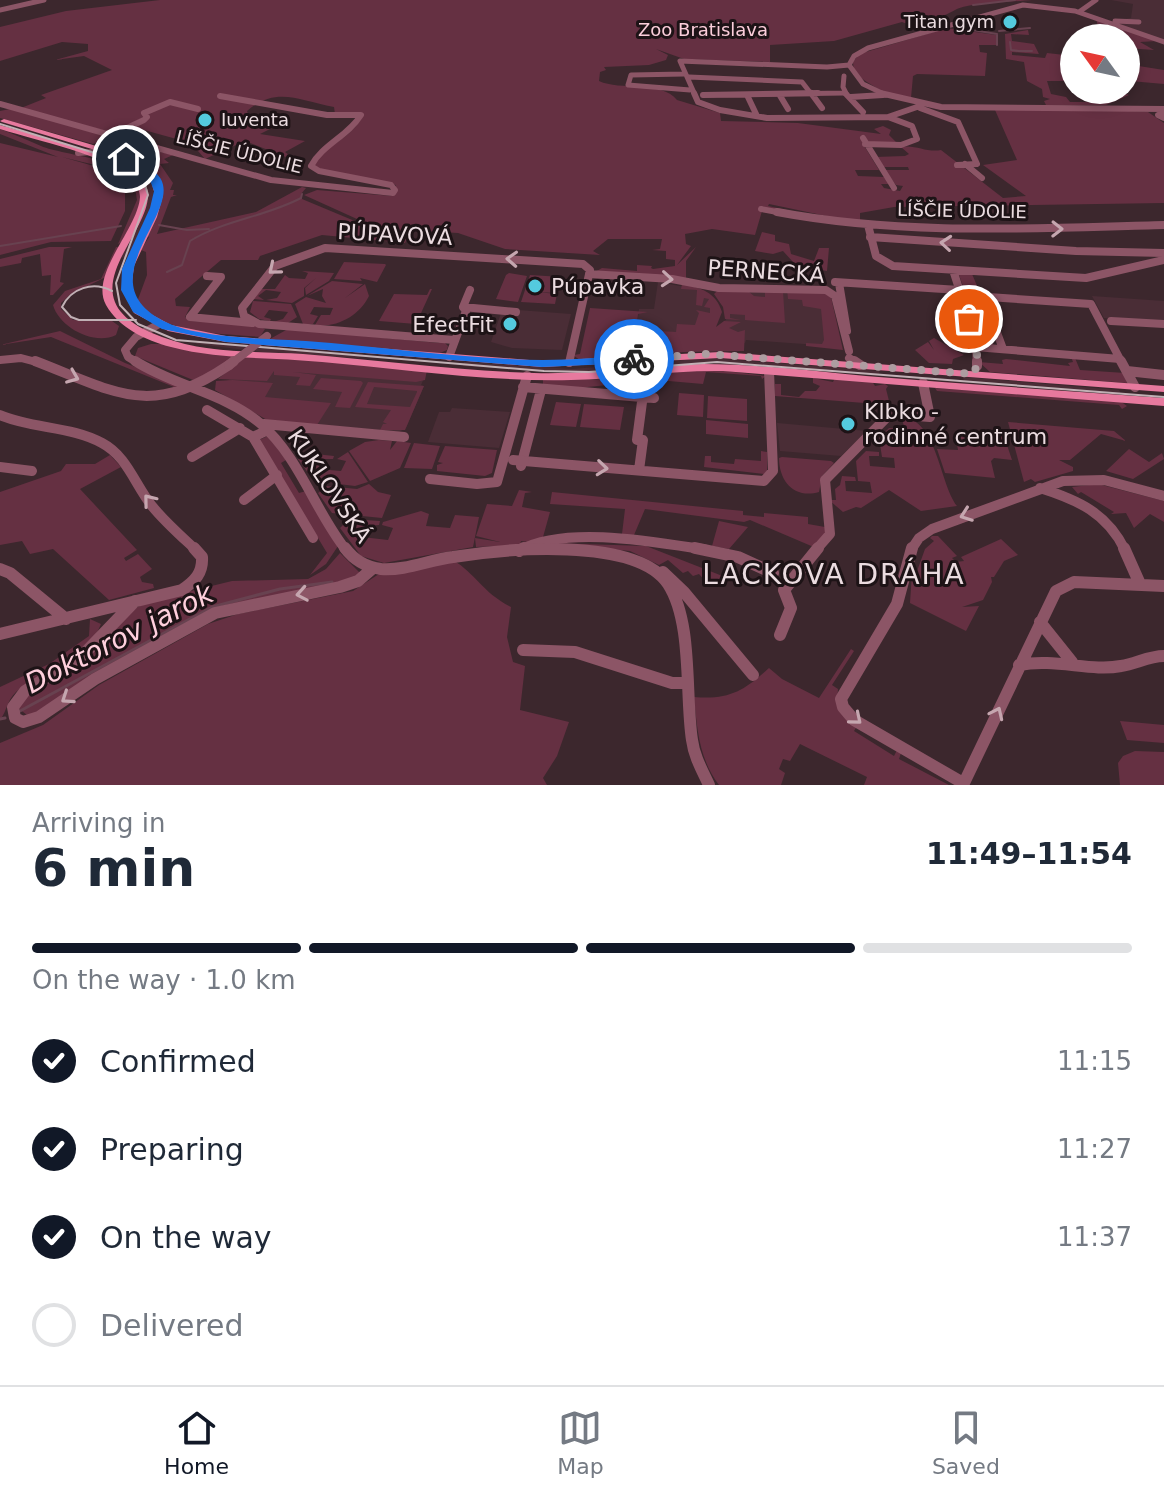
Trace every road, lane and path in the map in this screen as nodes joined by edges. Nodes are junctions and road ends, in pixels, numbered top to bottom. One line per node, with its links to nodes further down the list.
1 (44, 0): 3 (street)
2 (1096, 0): 4 (street)
3 (0, 10)
4 (1080, 10): 5 (street); 8 (street)
5 (1112, 19): 6 (street); 7 (street)
6 (1139, 22)
7 (1164, 42)
8 (849, 65): 9 (street); 17 (street)
9 (687, 76): 11 (street); 11 (street); 12 (street)
10 (844, 76): 13 (street)
11 (690, 90): 27 (street)
12 (812, 93): 13 (street); 14 (street); 22 (street)
13 (844, 93): 19 (street)
14 (779, 94): 16 (street); 24 (street)
15 (703, 95): 16 (street)
16 (747, 95): 27 (street)
17 (887, 95): 19 (street); 21 (street)
18 (220, 96): 32 (street, LÍŠČIE ÚDOLIE)
19 (851, 97): 25 (street)
20 (0, 104): 31 (street, LÍŠČIE ÚDOLIE)
21 (916, 105): 26 (street); 28 (street); 34 (street)
22 (822, 108)
23 (198, 109): 31 (street)
24 (788, 109)
25 (864, 114): 27 (street); 28 (street)
26 (1164, 114)
27 (757, 116)
28 (888, 117): 35 (street)
29 (0, 120): 33 (main road)
30 (0, 127): 33 (main road)
31 (112, 135): 32 (street, LÍŠČIE ÚDOLIE)
32 (123, 139): 33 (street)
33 (95, 150): 53 (main road); 56 (main road)
34 (982, 178)
35 (894, 188)
36 (761, 209): 37 (street, LÍŠČIE ÚDOLIE)
37 (868, 225): 39 (street, LÍŠČIE ÚDOLIE); 40 (street)
38 (1164, 225): 39 (street, LÍŠČIE ÚDOLIE, one-way to 38)
39 (989, 230): 41 (street)
40 (870, 237): 41 (street, one-way to 40); 44 (street)
41 (1007, 247): 42 (street)
42 (1164, 253)
43 (1164, 260): 44 (street)
44 (953, 270): 48 (street)
45 (589, 271): 51 (street, PÚPAVOVÁ, one-way to 51); 64 (street, PERNECKÁ, one-way to 64); 66 (street)
46 (207, 276): 51 (street)
47 (470, 290): 49 (street)
48 (959, 290): 58 (street); 64 (street, PERNECKÁ)
49 (463, 307): 50 (street); 57 (street)
50 (516, 312)
51 (240, 319): 55 (street)
52 (1111, 321): 54 (street)
53 (159, 324): 56 (street); 60 (main road)
54 (1164, 324)
55 (279, 326): 57 (street); 73 (street, bridge)
56 (142, 333): 65 (main road); 73 (street, KUKLOVSKÁ)
57 (454, 340): 61 (street)
58 (975, 347): 59 (street); 67 (street)
59 (1003, 349): 62 (street); 62 (street)
60 (372, 350): 61 (main road); 65 (main road)
61 (449, 357): 66 (main road)
62 (1120, 359): 68 (street)
63 (0, 360): 73 (street, one-way to 73)
64 (850, 360): 66 (main road); 67 (main road)
65 (366, 363): 71 (main road)
66 (569, 364)
67 (975, 370): 76 (main road)
68 (1127, 371): 69 (street); 76 (street)
69 (1164, 375)
70 (769, 377): 71 (main road); 72 (main road); 91 (street)
71 (525, 382): 75 (street); 89 (street)
72 (923, 383): 76 (main road); 114 (street)
73 (195, 388): 82 (street, KUKLOVSKÁ)
74 (1164, 389): 76 (main road)
75 (541, 390): 77 (street); 89 (street)
76 (1134, 393): 79 (main road)
77 (654, 398)
78 (642, 402): 91 (street)
79 (1164, 402)
80 (207, 410): 83 (street)
81 (0, 415): 108 (street, one-way to 81)
82 (264, 427): 84 (street); 85 (street); 87 (street, KUKLOVSKÁ)
83 (240, 428): 85 (street); 88 (street)
84 (296, 428): 86 (street); 87 (street)
85 (253, 437): 93 (street)
86 (404, 437)
87 (278, 441): 102 (street, KUKLOVSKÁ)
88 (192, 457)
89 (517, 459): 91 (street, one-way to 91); 94 (street)
90 (0, 467): 92 (street)
91 (639, 470)
92 (32, 471)
93 (277, 475): 99 (street); 100 (street)
94 (430, 479)
95 (1063, 481): 96 (street); 97 (street); 98 (street)
96 (1039, 488): 98 (street); 121 (street, one-way to 121)
97 (1164, 496)
98 (1072, 498): 106 (street)
99 (244, 500)
100 (313, 538)
101 (519, 551): 102 (street, KUKLOVSKÁ); 104 (street, KUKLOVSKÁ); 105 (street, KUKLOVSKÁ)
102 (373, 568): 112 (street, one-way to 112)
103 (0, 569): 110 (street)
104 (656, 571): 119 (street, KUKLOVSKÁ); 120 (street)
105 (773, 573)
106 (1140, 584): 107 (street); 111 (street)
107 (1164, 586)
108 (135, 601): 109 (street); 112 (street)
109 (94, 611): 110 (street); 112 (street)
110 (66, 619): 113 (street)
111 (1040, 622): 117 (street); 118 (street)
112 (111, 623)
113 (0, 634)
114 (780, 635)
115 (523, 650): 120 (street)
116 (1164, 656): 117 (street)
117 (1072, 662): 118 (street)
118 (1019, 665): 121 (street, one-way to 118)
119 (753, 675)
120 (685, 683): 122 (street)
121 (963, 784)
122 (709, 785)

